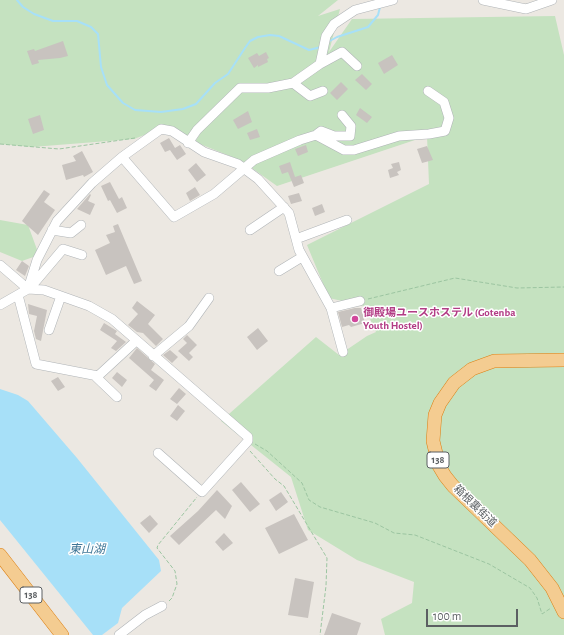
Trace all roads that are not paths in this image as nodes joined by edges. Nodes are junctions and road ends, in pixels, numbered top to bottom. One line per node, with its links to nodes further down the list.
1 (392, 0): 4 (street)
2 (483, 0): 3 (street)
3 (552, 0)
4 (320, 64): 5 (street); 6 (street)
5 (357, 66)
6 (293, 83): 7 (street); 11 (street)
7 (323, 91)
8 (428, 91): 10 (street)
9 (342, 115): 10 (street)
10 (316, 135): 13 (street)
11 (188, 143): 12 (street); 13 (street)
12 (122, 157): 13 (street); 17 (street)
13 (244, 168): 14 (street)
14 (284, 207): 18 (street); 19 (street)
15 (348, 220): 19 (street)
16 (81, 225): 17 (street)
17 (52, 230): 24 (street)
18 (250, 230)
19 (296, 239): 21 (street)
20 (82, 255): 24 (street)
21 (302, 257): 23 (street); 30 (street)
22 (0, 265): 24 (street)
23 (279, 271)
24 (29, 290): 25 (street); 26 (street)
25 (18, 295): 29 (street); 36 (street)
26 (61, 296): 31 (street); 32 (street)
27 (208, 298): 34 (street)
28 (360, 300): 30 (street)
29 (0, 305)
30 (331, 308): 33 (street)
31 (50, 330)
32 (136, 341): 34 (street); 36 (street)
33 (343, 352)
34 (153, 356): 38 (street)
35 (564, 360): 41 (highway, 箱根裏街道 / 138)
36 (95, 376): 37 (street)
37 (117, 397)
38 (158, 453)
39 (0, 555): 42 (highway, 138)
40 (162, 606): 43 (street)
41 (564, 612)
42 (62, 635)
43 (119, 635)

